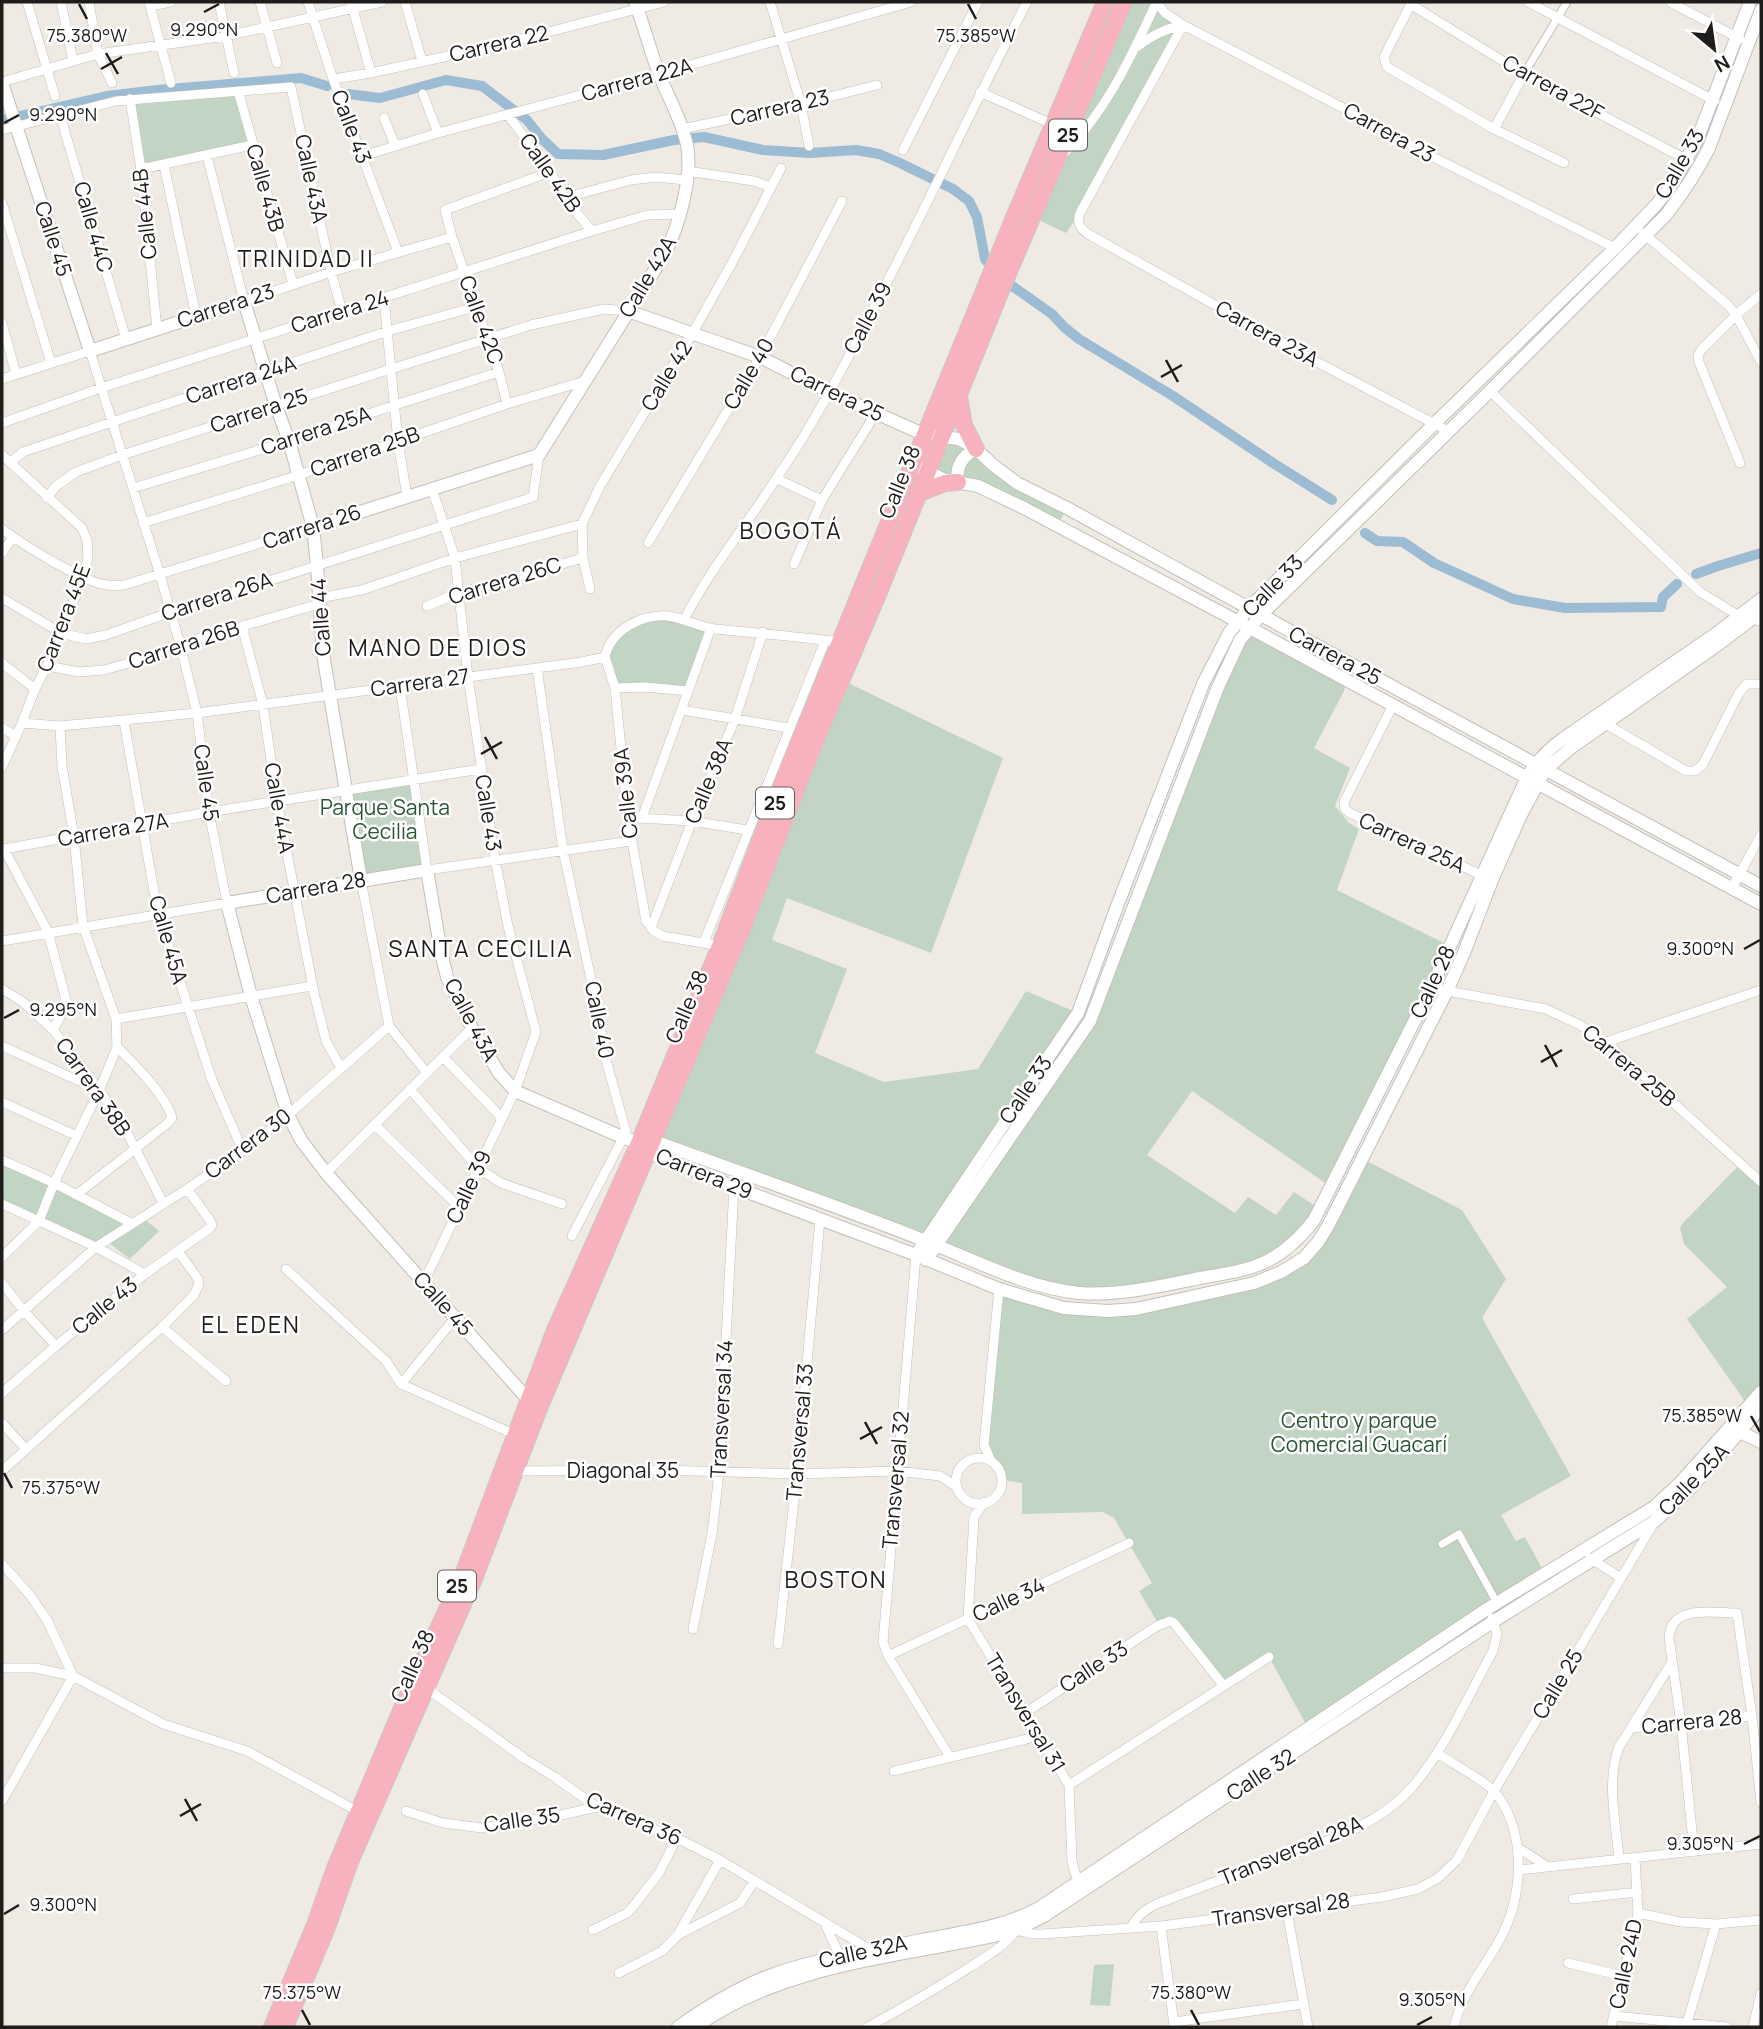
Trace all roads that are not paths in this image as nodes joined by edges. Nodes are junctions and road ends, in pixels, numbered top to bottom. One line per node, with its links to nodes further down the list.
1 (27, 2): 41 (street)
2 (61, 2): 38 (street)
3 (89, 2): 37 (street)
4 (170, 2): 23 (street)
5 (219, 2): 31 (street)
6 (260, 2): 30 (street)
7 (308, 2): 27 (street, Calle 43)
8 (382, 2): 24 (street)
9 (405, 2): 39 (street)
10 (664, 2): 25 (street, Carrera 22)
11 (770, 2): 33 (street)
12 (911, 2): 33 (street, Carrera 22A)
13 (978, 2): 71 (street)
14 (1027, 2): 52 (street, Calle 39)
15 (1105, 2): 63 (highway, Calle 38 / 25)
16 (1124, 2): 74 (highway, Calle 38 / 25)
17 (1156, 2): 29 (street, Carrera 23); 36 (street)
18 (1528, 2): 28 (street)
19 (1567, 2): 28 (street)
20 (1670, 2): 32 (street)
21 (1749, 2): 32 (street, Calle 33)
22 (1411, 3): 45 (street, Carrera 22F); 64 (street)
23 (150, 4): 35 (street)
24 (352, 5): 27 (street); 43 (street)
25 (637, 6): 39 (street, Carrera 22); 44 (street, Calle 42A)
26 (1761, 10): 34 (street, Calle 33)
27 (314, 18): 30 (street); 46 (street, Calle 43)
28 (1558, 18): 45 (street); 56 (street)
29 (1183, 25): 36 (street); 91 (street, Carrera 23); 134 (street, Carrera 23A)
30 (267, 27): 31 (street); 40 (street)
31 (226, 36): 35 (street); 42 (street)
32 (1735, 37): 34 (street); 56 (street, Calle 33)
33 (781, 39): 44 (street, Carrera 22A); 57 (street)
34 (1748, 43): 58 (street, Calle 33)
35 (160, 45): 37 (street); 49 (street)
36 (1136, 47): 74 (street)
37 (98, 54): 38 (street); 48 (street)
38 (73, 60): 41 (street)
39 (422, 61): 43 (street, Carrera 22)
40 (277, 63)
41 (46, 68): 47 (street); 54 (street)
42 (234, 73)
43 (371, 73): 46 (street, Carrera 22)
44 (659, 74): 59 (street, Carrera 22A); 66 (street, Calle 42A)
45 (1524, 74): 64 (street); 75 (street, Carrera 22F)
46 (333, 79): 73 (street, Calle 43)
47 (2, 83): 61 (street, Calle 45)
48 (112, 83)
49 (171, 83)
50 (877, 85): 57 (street, Carrera 23)
51 (238, 91): 55 (street); 68 (street, Calle 43B); 95 (street, Calle 43A)
52 (980, 92): 63 (street); 126 (street, Calle 39)
53 (424, 94): 67 (street)
54 (55, 96)
55 (130, 99): 60 (street); 80 (street, Calle 44B)
56 (1713, 99): 58 (street); 75 (street, Calle 33)
57 (801, 104): 66 (street, Carrera 23); 70 (street)
58 (1725, 105): 78 (street, Calle 33)
59 (510, 114): 67 (street, Carrera 22A); 81 (street, Calle 42B)
60 (60, 115): 61 (street); 111 (street, Calle 44C)
61 (13, 118): 65 (street); 114 (street, Calle 45)
62 (384, 118): 69 (street)
63 (1054, 125): 94 (highway, Calle 38 / 25)
64 (1494, 129): 76 (street)
65 (2, 130)
66 (683, 132): 82 (street, Calle 42A)
67 (438, 133): 69 (street, Carrera 22A)
68 (252, 145): 72 (street); 97 (street, Calle 43B)
69 (395, 145): 73 (street, Carrera 22A)
70 (809, 146)
71 (902, 150)
72 (207, 156): 77 (street); 101 (street, Calle 44)
73 (363, 156): 92 (street, Calle 43)
74 (1058, 159): 94 (highway, Calle 38 / 25)
75 (1687, 160): 78 (street, Carrera 22F); 89 (street, Calle 33)
76 (1564, 163)
77 (164, 165): 80 (street); 106 (street)
78 (1700, 167): 89 (street, Calle 33)
79 (780, 168): 83 (street, Calle 42)
80 (141, 169): 108 (street, Calle 44B)
81 (550, 172): 84 (street, Calle 42B); 90 (street, Calle 42C)
82 (687, 176): 83 (street); 84 (street); 87 (street, Calle 42A)
83 (770, 187): 110 (street, Calle 42)
84 (564, 198): 88 (street, Calle 42B)
85 (842, 201): 115 (street, Calle 40)
86 (2, 203): 117 (street)
87 (680, 214): 88 (street, Carrera 24); 104 (street, Calle 42A)
88 (592, 231): 96 (street, Carrera 24)
89 (1641, 232): 91 (street, Calle 33); 93 (street, Calle 33); 105 (street)
90 (452, 237): 92 (street, Carrera 23); 96 (street, Calle 42C)
91 (1615, 248): 93 (street, Carrera 23); 134 (street, Calle 33)
92 (398, 252): 95 (street, Carrera 23)
93 (1628, 254): 125 (street, Calle 33)
94 (1003, 265): 98 (highway, Calle 38 / 25)
95 (331, 272): 97 (street, Carrera 23); 103 (street, Calle 43A)
96 (464, 273): 100 (street, Carrera 24); 102 (street, Calle 42C)
97 (293, 284): 101 (street, Carrera 23)
98 (995, 286): 127 (highway, Calle 38 / 25); 136 (highway, Calle 38 / 25)
99 (1761, 294): 105 (street)
100 (384, 298): 103 (street, Carrera 24); 109 (street)
101 (244, 301): 106 (street, Carrera 23); 112 (street, Calle 44)
102 (475, 307): 109 (street, Carrera 24A); 113 (street, Calle 42C)
103 (342, 311): 112 (street, Carrera 24)
104 (628, 311): 110 (street, Carrera 25); 113 (street, Carrera 25); 123 (street, Calle 42A)
105 (1736, 315): 116 (street); 144 (street)
106 (196, 316): 108 (street, Carrera 23)
107 (2, 323): 121 (street)
108 (158, 329): 111 (street, Carrera 23)
109 (388, 331): 118 (street); 120 (street, Carrera 24A)
110 (692, 334): 115 (street, Carrera 25); 157 (street, Calle 42)
111 (125, 339): 114 (street, Carrera 23)
112 (255, 339): 120 (street, Calle 44); 124 (street, Carrera 24)
113 (488, 340): 118 (street, Carrera 25); 119 (street, Calle 42C)
114 (90, 351): 117 (street, Carrera 23); 124 (street, Calle 45)
115 (760, 357): 126 (street, Carrera 25); 162 (street, Calle 40)
116 (1761, 362)
117 (51, 363): 121 (street, Carrera 23)
118 (391, 369): 129 (street); 130 (street, Carrera 25)
119 (499, 372): 128 (street, Calle 42C); 129 (street, Carrera 25A)
120 (266, 373): 130 (street, Calle 44); 132 (street, Carrera 24A)
121 (16, 374): 122 (street, Carrera 23)
122 (2, 379)
123 (586, 381): 128 (street, Carrera 25B); 140 (street, Calle 42A)
124 (101, 388): 132 (street, Calle 45); 133 (street, Carrera 24)
125 (1490, 391): 135 (street, Calle 33); 179 (street)
126 (829, 392): 131 (street, Carrera 25); 147 (street, Calle 39)
127 (959, 396): 136 (highway, Calle 38 / 25); 139 (highway)
128 (507, 404): 138 (street, Carrera 25B)
129 (395, 405): 137 (street, Carrera 25A); 138 (street)
130 (276, 406): 137 (street, Calle 44); 142 (street, Carrera 25)
131 (876, 413): 136 (street, Carrera 25); 155 (street)
132 (112, 422): 142 (street, Calle 45); 143 (street, Carrera 24A)
133 (2, 423)
134 (1435, 423): 135 (street, Carrera 23A); 176 (street, Calle 33)
135 (1448, 431): 178 (street, Calle 33)
136 (934, 436): 139 (street, Carrera 25); 145 (highway, Calle 38 / 25)
137 (289, 441): 146 (street, Calle 44); 149 (street, Carrera 25A)
138 (398, 442): 146 (street, Carrera 25B); 152 (street)
139 (976, 449): 148 (street); 176 (street, Carrera 25)
140 (539, 454): 150 (street, Carrera 26); 153 (street, Calle 42A)
141 (2, 455): 143 (street, Carrera 45E)
142 (122, 455): 149 (street, Calle 45); 154 (street, Carrera 25)
143 (10, 462): 154 (street, Carrera 45E)
144 (1740, 463)
145 (920, 467): 148 (street, Carrera 25); 151 (highway, Calle 38 / 25); 186 (highway, Calle 38 / 25)
146 (299, 475): 156 (street, Carrera 25B); 159 (street, Calle 44)
147 (777, 479): 155 (street); 180 (street, Calle 39)
148 (958, 482): 151 (highway); 181 (street, Carrera 25)
149 (133, 488): 156 (street, Calle 45)
150 (432, 489): 152 (street, Carrera 26); 158 (street, Calle 43)
151 (919, 493): 273 (highway, Calle 38 / 25)
152 (407, 496): 159 (street, Carrera 26)
153 (533, 497): 158 (street, Carrera 26A)
154 (47, 498): 169 (street, Carrera 45E)
155 (822, 500): 166 (street)
156 (144, 523): 168 (street, Calle 45)
157 (582, 524): 164 (street, Carrera 26B); 165 (street, Calle 42)
158 (444, 525): 164 (street, Calle 43); 167 (street, Carrera 26A)
159 (313, 527): 167 (street, Calle 44); 168 (street, Carrera 26)
160 (2, 529): 161 (street, Carrera 26)
161 (13, 537): 163 (street); 169 (street, Carrera 26)
162 (648, 543)
163 (2, 552)
164 (455, 558): 171 (street, Calle 43); 174 (street, Carrera 26B)
165 (583, 558): 170 (street, Calle 42); 171 (street, Carrera 26C)
166 (794, 564)
167 (317, 565): 174 (street, Calle 44); 177 (street, Carrera 26A)
168 (160, 575): 169 (street, Carrera 26); 177 (street, Calle 45)
169 (83, 578): 185 (street, Carrera 45E)
170 (590, 589)
171 (458, 593): 175 (street, Carrera 26C); 192 (street, Calle 43)
172 (2, 598): 185 (street)
173 (1761, 599): 179 (street, Calle 28)
174 (319, 601): 182 (street, Carrera 26B); 198 (street, Calle 44)
175 (427, 606)
176 (1249, 608): 178 (street, Carrera 25); 181 (street, Calle 33)
177 (171, 612): 185 (street, Carrera 26A); 187 (street, Calle 45)
178 (1261, 615): 181 (street, Calle 33); 212 (street, Carrera 25)
179 (1753, 617): 206 (street, Calle 28); 212 (street, Calle 28)
180 (684, 620): 183 (street); 188 (street)
181 (1244, 625): 200 (street, Carrera 25); 238 (street, Calle 33); 240 (street, Calle 33)
182 (242, 626): 187 (street, Carrera 26B); 199 (street, Calle 44A)
183 (711, 628): 184 (street); 197 (street)
184 (763, 632): 186 (street); 203 (street, Calle 38A)
185 (61, 633): 190 (street, Carrera 45E)
186 (832, 641): 209 (street); 245 (highway, Calle 38 / 25)
187 (180, 644): 190 (street, Carrera 26B); 202 (street, Calle 45)
188 (605, 657): 191 (street, Carrera 27); 195 (street, Calle 39A)
189 (2, 663): 196 (street)
190 (47, 666): 196 (street, Carrera 45E)
191 (537, 668): 192 (street, Carrera 27); 227 (street, Calle 40)
192 (468, 677): 194 (street, Carrera 27); 213 (street, Calle 43)
193 (1761, 684): 206 (street)
194 (400, 686): 198 (street, Carrera 27); 214 (street, Calle 43A)
195 (615, 688): 197 (street); 219 (street, Calle 39A)
196 (35, 689): 205 (street, Carrera 45E)
197 (688, 691): 201 (street)
198 (329, 696): 199 (street, Carrera 27); 216 (street, Calle 44)
199 (262, 705): 202 (street, Carrera 27); 217 (street, Calle 44A)
200 (1393, 705): 215 (street, Carrera 25); 231 (street, Carrera 25A)
201 (682, 710): 203 (street); 220 (street)
202 (197, 713): 204 (street, Carrera 27); 218 (street, Calle 45)
203 (735, 719): 209 (street); 221 (street, Calle 38A)
204 (124, 721): 207 (street, Carrera 27); 222 (street, Calle 45A)
205 (22, 723): 207 (street, Carrera 27); 210 (street, Carrera 45E)
206 (1606, 724): 212 (street, Calle 28)
207 (60, 726): 225 (street)
208 (2, 728): 210 (street)
209 (789, 728): 223 (street)
210 (16, 736): 211 (street, Carrera 45E)
211 (2, 767)
212 (1540, 767): 215 (street, Calle 28); 230 (street, Carrera 25)
213 (481, 769): 214 (street, Carrera 27A); 228 (street, Calle 43)
214 (413, 780): 216 (street, Carrera 27A); 229 (street, Calle 43A)
215 (1532, 780): 231 (street, Calle 28); 234 (street, Carrera 25); 250 (street, Calle 28)
216 (345, 791): 217 (street, Carrera 27A); 232 (street, Calle 44)
217 (277, 801): 218 (street, Carrera 27A); 235 (street, Calle 44A)
218 (209, 812): 222 (street, Carrera 27A); 236 (street, Calle 45)
219 (628, 818): 220 (street); 226 (street, Calle 39A)
220 (642, 818): 221 (street)
221 (692, 821): 223 (street); 242 (street, Calle 38A)
222 (142, 825): 225 (street, Carrera 27A); 239 (street, Calle 45A)
223 (747, 830): 245 (street)
224 (1761, 835): 230 (street)
225 (74, 837): 241 (street); 243 (street, Carrera 27A)
226 (631, 841): 227 (street, Carrera 28); 242 (street, Calle 39A)
227 (563, 850): 228 (street, Carrera 28); 272 (street, Calle 40)
228 (495, 859): 229 (street, Carrera 28); 266 (street, Calle 43)
229 (427, 870): 232 (street, Carrera 28); 255 (street, Calle 43A)
230 (1739, 874): 233 (street, Carrera 25); 234 (street)
231 (1481, 875): 247 (street, Calle 28)
232 (361, 880): 235 (street, Carrera 28); 254 (street, Calle 44)
233 (1761, 886)
234 (1732, 888): 237 (street, Carrera 25)
235 (294, 892): 236 (street, Carrera 28); 246 (street, Calle 44A)
236 (227, 903): 239 (street, Carrera 28); 251 (street, Calle 45)
237 (1761, 904)
238 (1116, 909): 240 (street); 292 (street, Calle 33)
239 (158, 914): 241 (street, Carrera 28); 252 (street, Calle 45A)
240 (1129, 915): 292 (street, Calle 33)
241 (83, 926): 243 (street, Carrera 28); 253 (street)
242 (651, 928): 245 (street)
243 (48, 933): 244 (street, Carrera 28); 256 (street)
244 (2, 941)
245 (712, 944): 273 (highway, Calle 38 / 25)
246 (312, 986): 251 (street); 261 (street, Calle 44A)
247 (1431, 988): 250 (street, Carrera 25B); 302 (street, Calle 28)
248 (2, 989): 256 (street, Carrera 38B)
249 (1761, 990): 257 (street)
250 (1447, 991): 257 (street, Carrera 25B); 303 (street, Calle 28)
251 (251, 996): 252 (street); 268 (street, Calle 45)
252 (187, 1008): 253 (street); 275 (street, Calle 45A)
253 (116, 1019): 259 (street)
254 (388, 1026): 261 (street, Carrera 30); 262 (street, Calle 44)
255 (472, 1028): 260 (street); 266 (street, Calle 43A)
256 (53, 1030): 263 (street, Carrera 38B)
257 (1606, 1042): 279 (street, Carrera 25B)
258 (2, 1046): 263 (street)
259 (117, 1047): 265 (street); 274 (street)
260 (443, 1057): 262 (street); 269 (street)
261 (341, 1068): 268 (street, Carrera 30)
262 (427, 1073): 264 (street)
263 (89, 1079): 265 (street, Carrera 38B)
264 (410, 1089): 270 (street); 277 (street)
265 (99, 1091): 271 (street); 274 (street, Carrera 38B)
266 (514, 1091): 269 (street, Calle 39); 272 (street)
267 (2, 1102): 271 (street)
268 (288, 1115): 275 (street, Carrera 30); 278 (street, Calle 45)
269 (502, 1118): 277 (street, Calle 39)
270 (375, 1125): 278 (street); 287 (street)
271 (77, 1136): 280 (street)
272 (622, 1137): 273 (street); 291 (street)
273 (647, 1145): 281 (street, Carrera 29); 292 (street, Carrera 29); 313 (highway, Calle 38 / 25)
274 (136, 1149): 283 (street); 284 (street, Carrera 38B)
275 (243, 1151): 282 (street, Carrera 30)
276 (2, 1160): 280 (street)
277 (478, 1168): 286 (street); 287 (street, Calle 39)
278 (326, 1173): 299 (street, Calle 45)
279 (1761, 1182)
280 (54, 1183): 283 (street); 289 (street)
281 (734, 1187): 288 (street, Carrera 29); 327 (street, Transversal 34)
282 (187, 1189): 284 (street, Carrera 30); 294 (street, Calle 43)
283 (76, 1195): 290 (street)
284 (163, 1203): 290 (street, Carrera 30)
285 (2, 1204): 289 (street)
286 (562, 1204)
287 (460, 1207): 299 (street, Calle 39)
288 (820, 1219): 296 (street, Carrera 29); 328 (street, Transversal 33)
289 (39, 1222): 293 (street); 295 (street)
290 (131, 1223): 293 (street, Carrera 30)
291 (572, 1236)
292 (930, 1243): 296 (street, Calle 33); 302 (street, Carrera 29)
293 (96, 1247): 298 (street); 304 (street)
294 (178, 1251): 298 (street, Calle 43); 306 (street)
295 (2, 1257)
296 (919, 1261): 301 (street, Carrera 29); 326 (street, Transversal 32)
297 (286, 1269): 310 (street)
298 (145, 1274): 308 (street, Calle 43)
299 (424, 1282): 305 (street, Calle 45)
300 (2, 1283): 304 (street)
301 (999, 1289): 303 (street, Carrera 29); 319 (street)
302 (1079, 1293)
303 (1136, 1308)
304 (23, 1310): 307 (street); 308 (street)
305 (455, 1318): 310 (street); 313 (street, Calle 45)
306 (162, 1326): 309 (street); 320 (street)
307 (2, 1330)
308 (55, 1346): 312 (street, Calle 43)
309 (226, 1381)
310 (401, 1384): 317 (street)
311 (1761, 1392): 337 (street, Calle 25A)
312 (2, 1394)
313 (533, 1405): 317 (highway, Calle 38 / 25); 325 (highway, Calle 38 / 25)
314 (1761, 1407): 316 (street, Calle 25A)
315 (2, 1423): 320 (street)
316 (1740, 1432): 318 (street); 334 (street, Calle 25A)
317 (516, 1435): 350 (highway, Calle 38 / 25)
318 (1761, 1442)
319 (984, 1446): 321 (street); 322 (street)
320 (26, 1449): 324 (street)
321 (969, 1460): 322 (street); 323 (street)
322 (991, 1461): 332 (street)
323 (960, 1467): 329 (street); 330 (street)
324 (2, 1471)
325 (516, 1471): 327 (street, Diagonal 35); 350 (highway, Calle 38 / 25)
326 (897, 1471): 328 (street, Diagonal 35); 329 (street, Diagonal 35); 345 (street, Transversal 32)
327 (719, 1473): 328 (street, Diagonal 35); 343 (street, Transversal 34)
328 (797, 1474): 344 (street, Transversal 33)
329 (940, 1476): 330 (street, Diagonal 35)
330 (957, 1487): 331 (street)
331 (963, 1497): 332 (street); 333 (street)
332 (984, 1502): 333 (street)
333 (974, 1517): 341 (street)
334 (1655, 1521): 337 (street, Calle 32); 339 (street, Calle 25)
335 (1129, 1543): 341 (street, Calle 34)
336 (1442, 1544): 340 (street)
337 (1588, 1555): 339 (street); 340 (street, Calle 32); 342 (street, Calle 32)
338 (2, 1564): 349 (street)
339 (1621, 1578): 361 (street, Calle 25)
340 (1492, 1606): 342 (street); 377 (street, Calle 32)
341 (968, 1619): 345 (street, Calle 34); 352 (street, Transversal 31)
342 (1494, 1621): 357 (street); 377 (street, Calle 32)
343 (693, 1629)
344 (778, 1644)
345 (888, 1656): 358 (street, Transversal 32)
346 (1269, 1657): 351 (street)
347 (1672, 1662): 353 (street); 354 (street); 355 (street)
348 (2, 1668): 349 (street)
349 (73, 1676): 362 (street); 366 (street)
350 (420, 1685): 364 (street, Carrera 36); 366 (highway, Calle 38 / 25); 404 (highway, Calle 38 / 25)
351 (1223, 1685): 352 (street, Calle 33); 360 (street)
352 (1025, 1713): 356 (street, Transversal 31)
353 (1752, 1716): 354 (street, Carrera 28); 363 (street)
354 (1681, 1723): 355 (street, Carrera 28); 370 (street)
355 (1631, 1728): 372 (street)
356 (1038, 1736): 358 (street); 360 (street, Transversal 31)
357 (1437, 1753): 361 (street); 387 (street, Transversal 28A)
358 (950, 1757): 359 (street)
359 (894, 1770)
360 (1069, 1785): 377 (street, Transversal 31)
361 (1494, 1791): 369 (street); 381 (street, Transversal 28)
362 (2, 1801)
363 (1761, 1802)
364 (597, 1807): 365 (street, Calle 35); 367 (street, Carrera 36)
365 (406, 1811)
366 (359, 1812): 403 (highway, Calle 38 / 25)
367 (677, 1838): 373 (street, Carrera 36); 388 (street)
368 (1761, 1844): 370 (street)
369 (1517, 1847): 374 (street); 375 (street)
370 (1694, 1852): 371 (street)
371 (1635, 1857): 372 (street); 378 (street, Calle 24D)
372 (1619, 1859): 374 (street)
373 (720, 1860): 376 (street, Carrera 36); 391 (street)
374 (1548, 1867): 375 (street)
375 (1519, 1870): 409 (street)
376 (754, 1882): 384 (street, Carrera 36); 391 (street)
377 (1082, 1886): 379 (street, Calle 32); 389 (street, Calle 32)
378 (1638, 1892): 380 (street); 382 (street, Calle 24D)
379 (1055, 1898): 389 (street); 390 (street, Calle 32A)
380 (1573, 1899)
381 (1287, 1910): 386 (street, Transversal 28); 399 (street)
382 (1638, 1913): 385 (street); 397 (street, Calle 24D)
383 (1761, 1920): 385 (street)
384 (826, 1924): 392 (street, Carrera 36); 394 (street)
385 (1716, 1924): 401 (street)
386 (1161, 1926): 387 (street, Transversal 28); 402 (street)
387 (1131, 1928): 389 (street, Transversal 28)
388 (593, 1930)
389 (1016, 1930): 390 (street); 394 (street, Calle 32A); 407 (street, Calle 32)
390 (968, 1931): 393 (street, Calle 32A)
391 (677, 1936): 396 (street)
392 (846, 1936): 393 (street, Carrera 36); 394 (street)
393 (871, 1950): 394 (street, Calle 32A)
394 (840, 1956): 405 (street, Calle 32A); 406 (street, Calle 32A)
395 (1568, 1963): 397 (street)
396 (619, 1973)
397 (1623, 1976): 400 (street, Calle 24D)
398 (1761, 1993): 412 (street)
399 (1303, 2004): 402 (street); 408 (street)
400 (1614, 2016): 401 (street); 410 (street, Calle 24D)
401 (1687, 2023): 411 (street)
402 (1174, 2025)
403 (272, 2027)
404 (285, 2027)
405 (678, 2027)
406 (695, 2027)
407 (868, 2027)
408 (1308, 2027)
409 (1454, 2027)
410 (1611, 2027)
411 (1727, 2027)
412 (1753, 2027)

